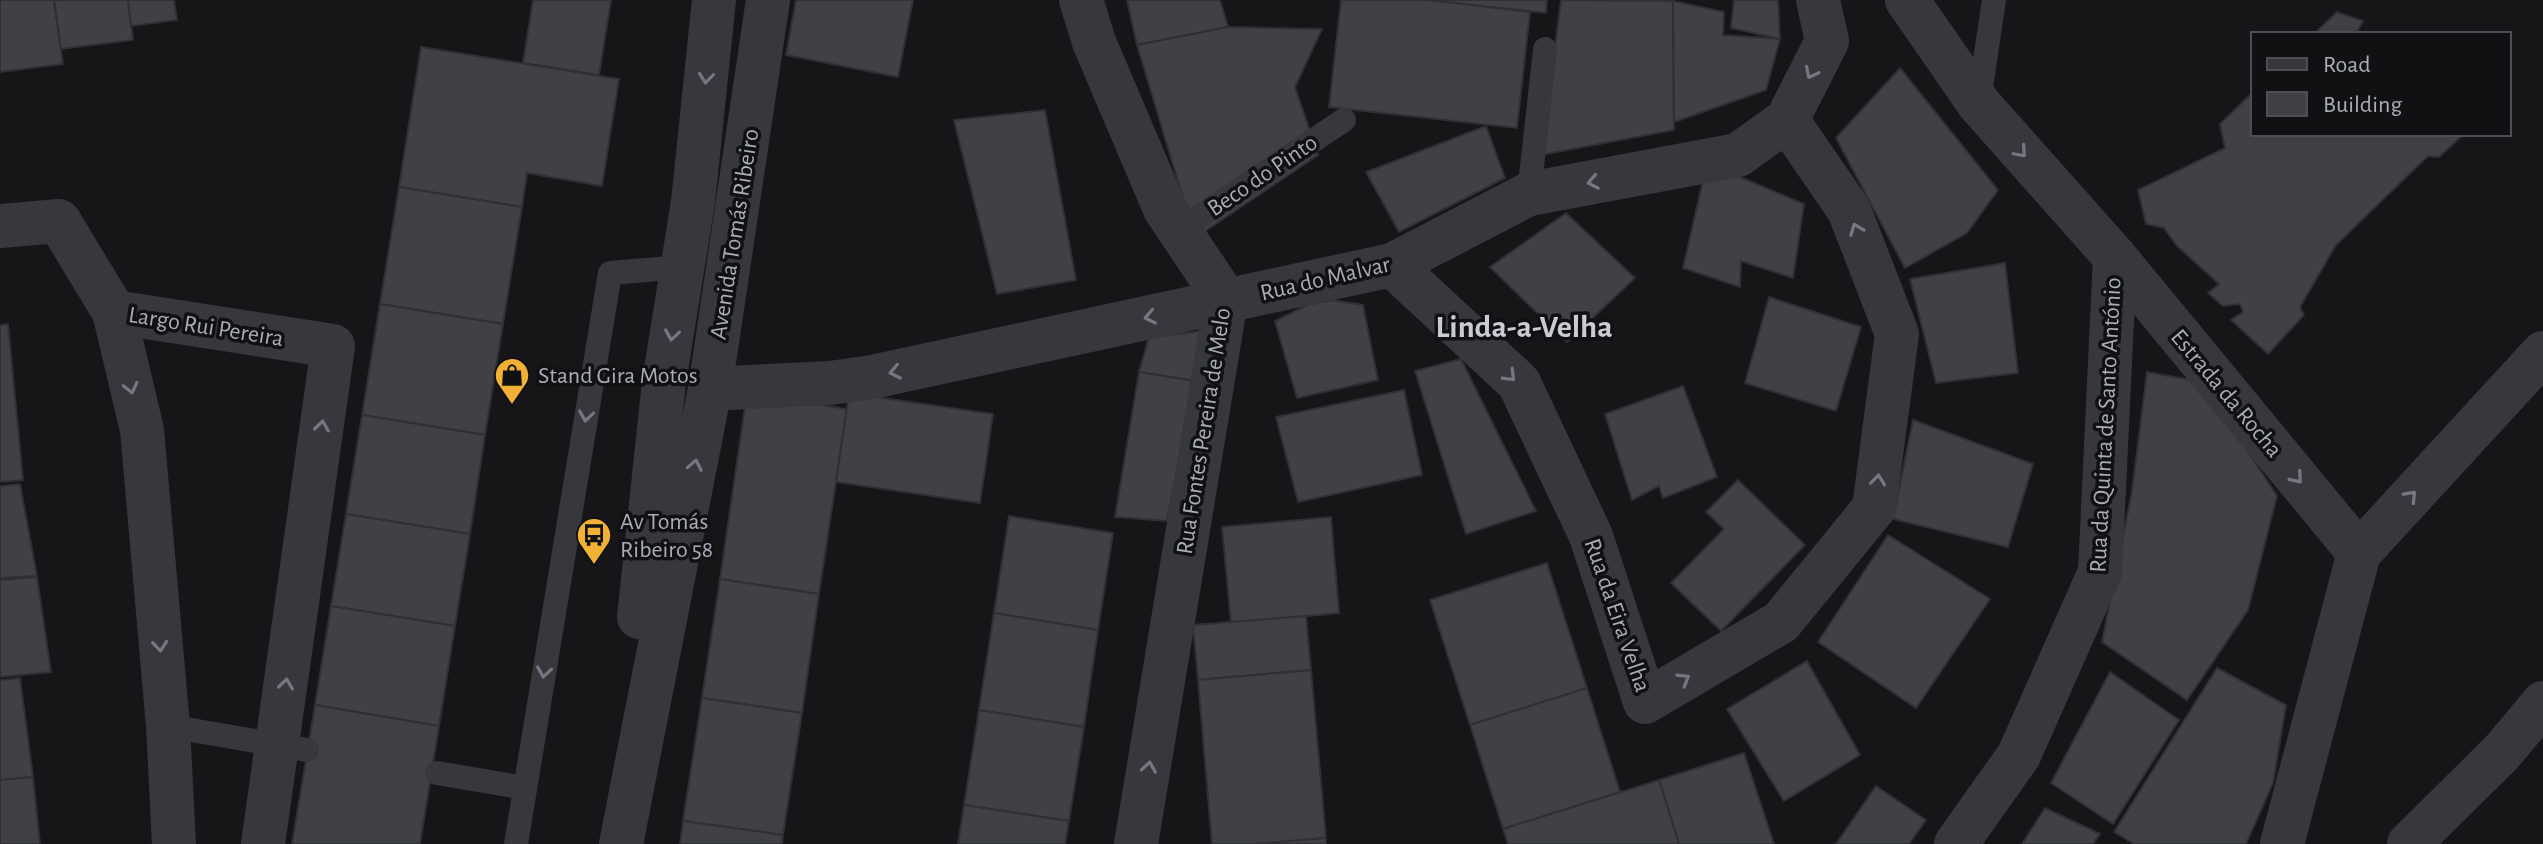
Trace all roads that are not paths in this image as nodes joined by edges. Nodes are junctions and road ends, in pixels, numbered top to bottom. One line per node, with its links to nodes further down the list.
1 (714, 0): 16 (street, Avenida Tomás Ribeiro, one-way to 16)
2 (768, 0): 21 (street, Avenida Tomás Ribeiro)
3 (1081, 0): 13 (street, Rua Fontes Pereira de Melo)
4 (1818, 0): 10 (street, Rua do Malvar, one-way to 10)
5 (1907, 0): 8 (street, Estrada da Rocha)
6 (1994, 0): 8 (lane)
7 (1545, 49): 11 (lane)
8 (1979, 104): 14 (street, Estrada da Rocha, one-way to 14)
9 (1344, 120): 13 (lane, Beco do Pinto)
10 (1787, 120): 11 (street, Rua do Malvar, one-way to 11); 15 (street, Rua da Eira Velha, one-way to 10)
11 (1529, 194): 15 (street, Rua do Malvar)
12 (0, 226): 18 (street)
13 (1179, 230): 17 (street, Rua Fontes Pereira de Melo)
14 (2115, 257): 22 (street, Estrada da Rocha, one-way to 22); 33 (street, Rua da Quinta de Santo António)
15 (1392, 265): 17 (street, Rua do Malvar)
16 (683, 267): 20 (street, Avenida Tomás Ribeiro, one-way to 20); 27 (lane, one-way to 27)
17 (1226, 300): 21 (street, Rua do Malvar, one-way to 21); 32 (street, Rua Fontes Pereira de Melo, one-way to 17)
18 (114, 312): 24 (street, Largo Rui Pereira, one-way to 24); 25 (street, Largo Rui Pereira, one-way to 18)
19 (2543, 353): 22 (street, one-way to 19)
20 (664, 382): 21 (street, Rua do Malvar); 31 (street, Avenida Tomás Ribeiro)
21 (710, 389): 31 (street, Avenida Tomás Ribeiro, one-way to 21)
22 (2359, 553): 34 (street)
23 (2543, 703): 35 (street)
24 (168, 726): 25 (lane); 28 (street, Largo Rui Pereira)
25 (292, 748): 29 (street, Largo Rui Pereira)
26 (437, 773): 27 (lane)
27 (525, 788): 30 (lane)
28 (174, 844)
29 (263, 844)
30 (516, 844)
31 (618, 844)
32 (1136, 844)
33 (1956, 844)
34 (2282, 844)
35 (2409, 844)

